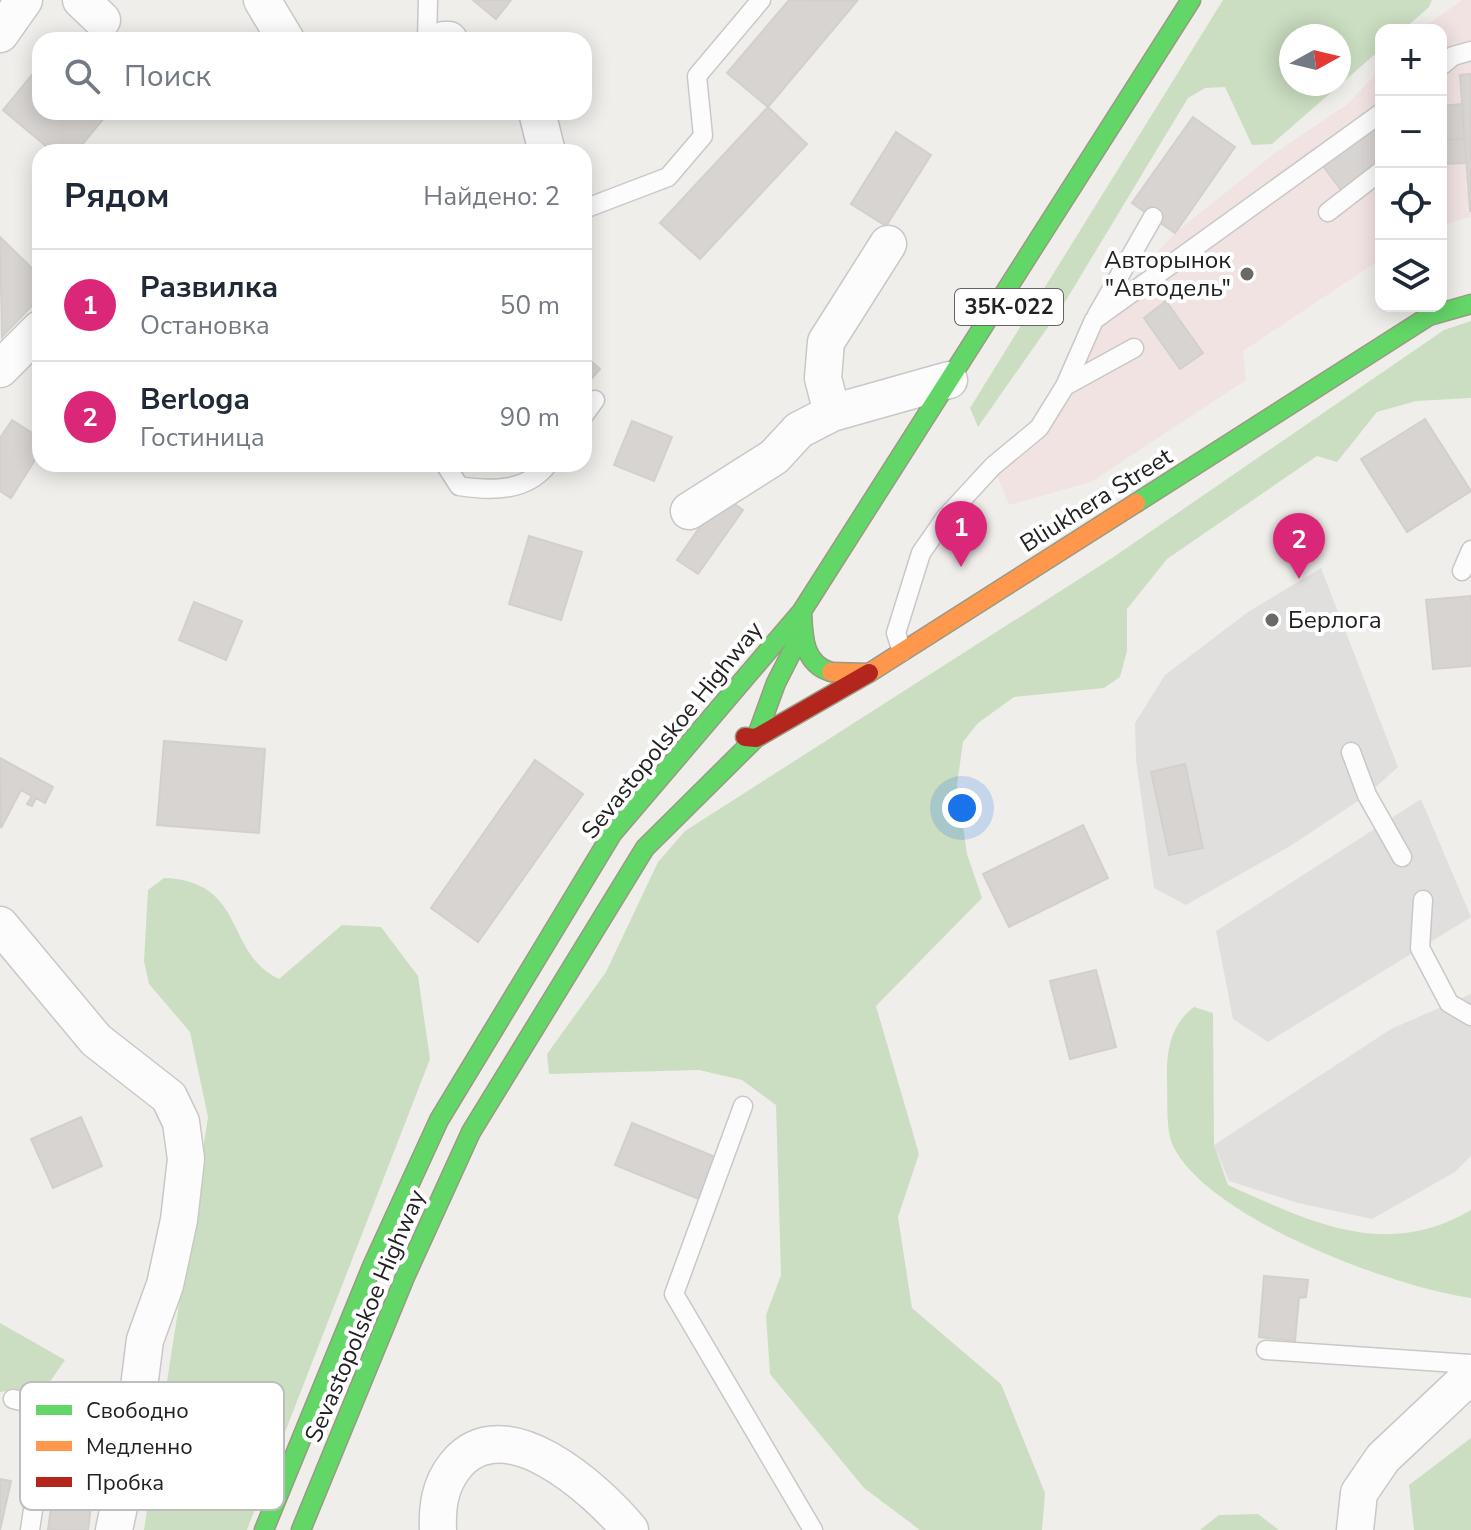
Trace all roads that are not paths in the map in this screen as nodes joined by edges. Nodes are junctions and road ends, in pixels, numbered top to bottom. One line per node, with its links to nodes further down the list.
1 (24, 0): 9 (street)
2 (262, 0): 7 (street)
3 (428, 0): 8 (lane)
4 (761, 0): 16 (lane)
5 (1191, 0): 26 (main road, Sevastopolskoe Highway / 35К-022)
6 (1205, 0): 34 (main road, Sevastopolskoe Highway / 35К-022)
7 (281, 32)
8 (427, 32)
9 (0, 34)
10 (1471, 51): 11 (lane)
11 (1447, 61)
12 (1375, 117): 22 (lane)
13 (539, 120): 14 (street)
14 (545, 144)
15 (1375, 176): 17 (lane)
16 (592, 206)
17 (1328, 212)
18 (1153, 217): 22 (lane)
19 (888, 244): 28 (street)
20 (1471, 284): 21 (lane)
21 (1465, 306): 36 (main road, Bliukhera Street)
22 (1094, 320): 27 (lane)
23 (32, 337): 25 (street)
24 (1134, 348): 27 (lane)
25 (0, 369)
26 (949, 380): 28 (street); 34 (main road, Sevastopolskoe Highway / 35К-022)
27 (1065, 386): 36 (lane)
28 (832, 413): 31 (street)
29 (450, 472): 30 (lane)
30 (542, 472)
31 (689, 511)
32 (1471, 550): 33 (lane)
33 (1462, 571)
34 (807, 612): 35 (main road); 36 (main road); 38 (main road, Sevastopolskoe Highway / 35К-022)
35 (802, 632): 37 (main road); 39 (main road, Sevastopolskoe Highway)
36 (894, 657): 37 (main road, Bliukhera Street)
37 (869, 673): 39 (main road, Bliukhera Street)
38 (699, 730): 39 (main road); 52 (main road, Sevastopolskoe Highway / 35К-022)
39 (756, 738): 59 (main road, Sevastopolskoe Highway)
40 (1351, 752): 41 (lane)
41 (1402, 857)
42 (1423, 900): 44 (lane)
43 (0, 925): 49 (street)
44 (1471, 1016)
45 (743, 1106): 62 (lane)
46 (1266, 1350): 47 (lane)
47 (1471, 1364)
48 (1471, 1375): 63 (street)
49 (140, 1382)
50 (13, 1399): 51 (lane)
51 (20, 1401)
52 (284, 1481)
53 (33, 1510): 56 (lane)
54 (118, 1510): 57 (street)
55 (272, 1510): 58 (main road, Sevastopolskoe Highway / 35К-022)
56 (30, 1530)
57 (114, 1530)
58 (264, 1530)
59 (301, 1530)
60 (438, 1530): 61 (street)
61 (630, 1530)
62 (813, 1530)
63 (1355, 1530)

